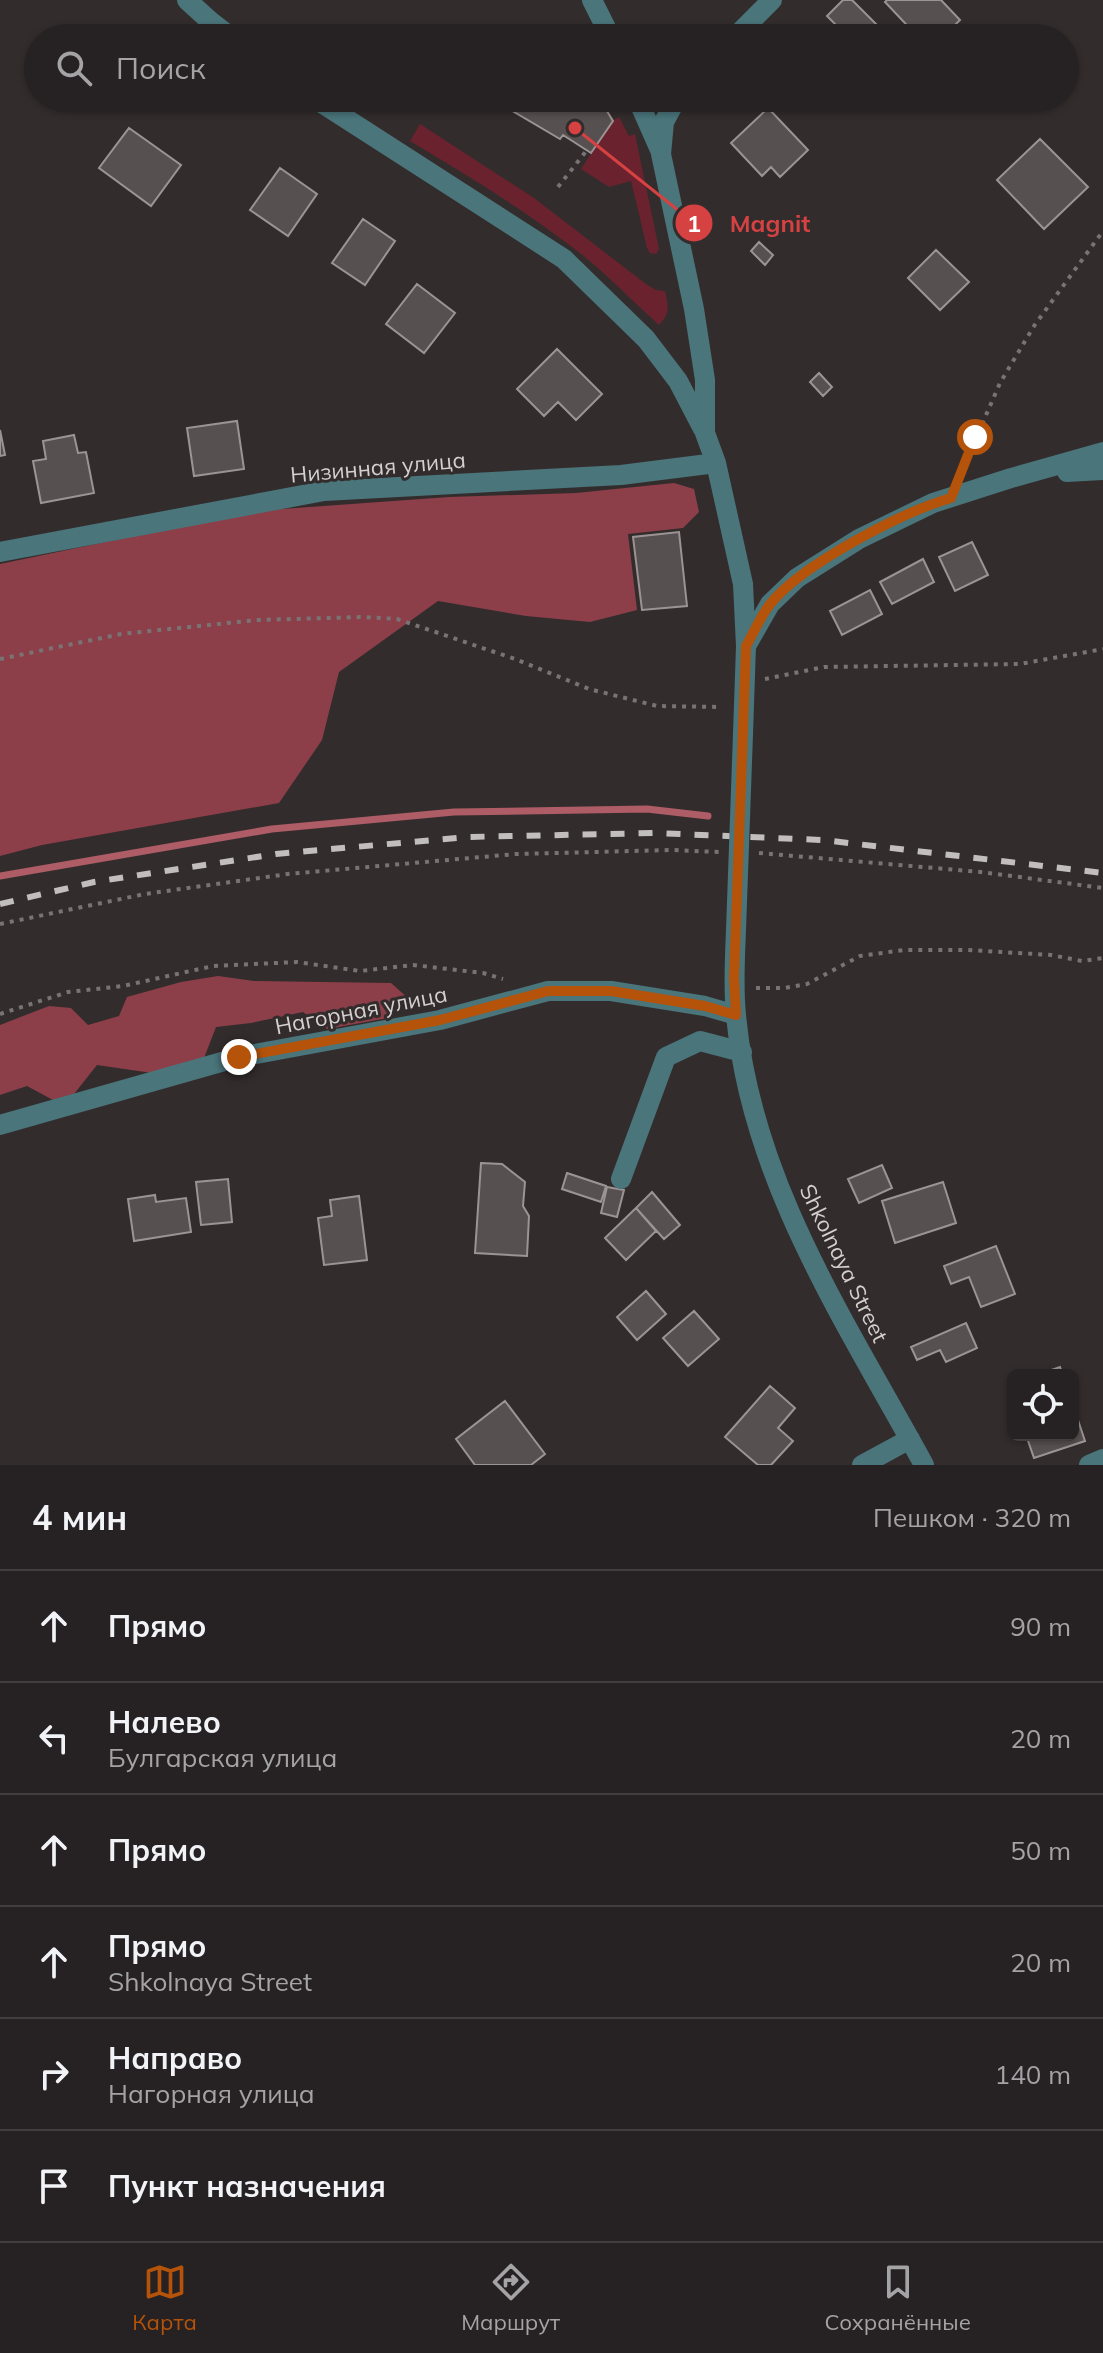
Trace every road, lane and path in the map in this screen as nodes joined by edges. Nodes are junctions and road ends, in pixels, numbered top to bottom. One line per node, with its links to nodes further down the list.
1 (187, 0): 4 (street)
2 (592, 0): 5 (street)
3 (772, 0): 6 (street)
4 (214, 24)
5 (604, 24)
6 (748, 24)
7 (336, 112): 14 (street)
8 (643, 112): 11 (street)
9 (669, 112): 11 (street)
10 (587, 150): 12 (path)
11 (661, 154): 14 (street)
12 (558, 187)
13 (1103, 231): 19 (path)
14 (705, 433): 16 (street, Shkolnaya Street)
15 (1103, 452): 18 (street)
16 (716, 463): 20 (street, Низинная улица); 21 (street, Shkolnaya Street)
17 (1103, 470): 18 (street)
18 (1011, 478): 19 (street)
19 (951, 498): 21 (street)
20 (0, 552)
21 (746, 646): 24 (street, Shkolnaya Street)
22 (1103, 649): 24 (path)
23 (0, 659): 24 (path)
24 (744, 697): 33 (street, Shkolnaya Street, bridge)
25 (733, 852): 28 (path)
26 (748, 853): 27 (path)
27 (1103, 888)
28 (0, 924)
29 (1103, 958): 31 (path)
30 (509, 981): 32 (path)
31 (753, 988)
32 (0, 1014)
33 (736, 1015): 34 (street, Shkolnaya Street); 35 (street, Нагорная улица)
34 (742, 1052): 36 (street); 37 (street, Shkolnaya Street)
35 (0, 1125)
36 (621, 1179)
37 (910, 1439): 39 (street); 40 (street, Shkolnaya Street)
38 (1103, 1459): 41 (street)
39 (862, 1465)
40 (924, 1465)
41 (1089, 1465)

